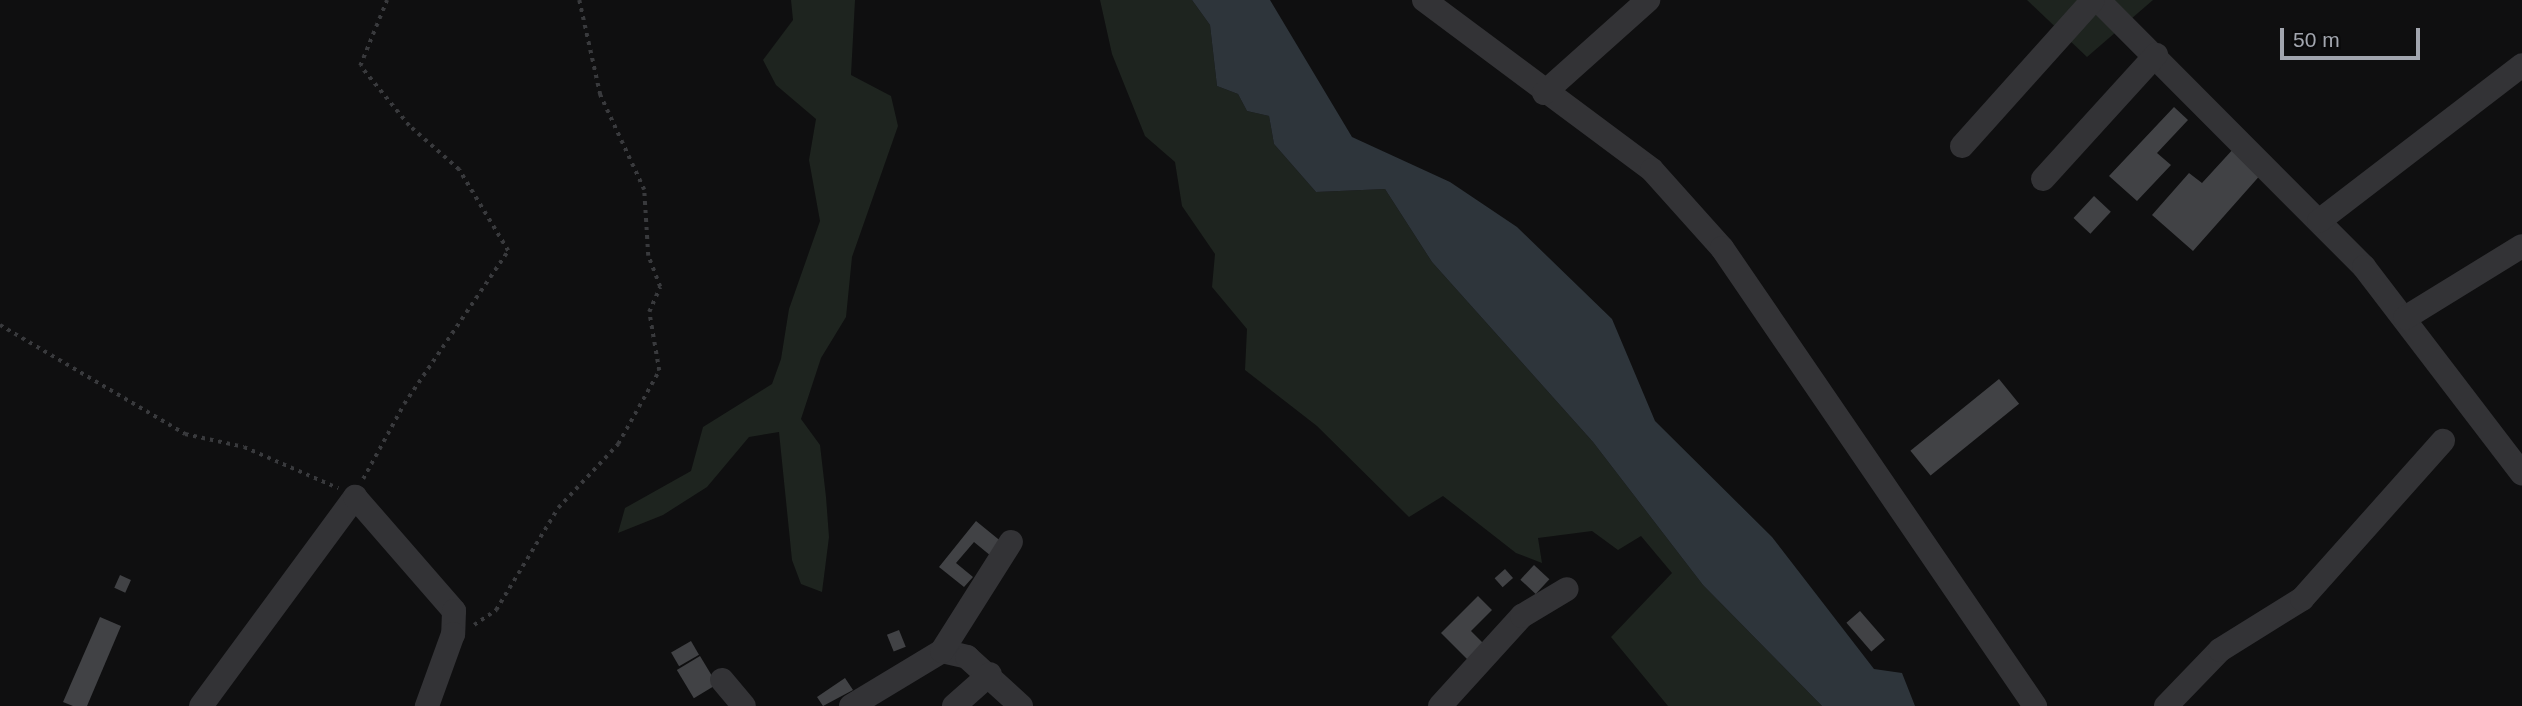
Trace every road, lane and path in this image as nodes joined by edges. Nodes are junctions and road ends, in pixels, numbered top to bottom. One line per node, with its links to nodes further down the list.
1 (387, 0): 18 (path)
2 (579, 0): 21 (path)
3 (1424, 0): 9 (street)
4 (1648, 0): 9 (street)
5 (2093, 0): 10 (street)
6 (2098, 0): 7 (street)
7 (2156, 55): 11 (street); 12 (street)
8 (2522, 65): 12 (street)
9 (1544, 93): 32 (street)
10 (1962, 146)
11 (2043, 179)
12 (2319, 221): 14 (street)
13 (2522, 246): 14 (street)
14 (2405, 318): 17 (street)
15 (0, 325): 18 (path)
16 (2443, 441): 33 (street)
17 (2522, 474)
18 (355, 497): 21 (street); 25 (street)
19 (1011, 542): 22 (street)
20 (1567, 589): 31 (street)
21 (453, 634): 26 (street)
22 (942, 651): 23 (street); 28 (street)
23 (990, 674): 29 (street); 30 (street)
24 (722, 680): 27 (street)
25 (201, 706)
26 (427, 706)
27 (744, 706)
28 (850, 706)
29 (954, 706)
30 (1021, 706)
31 (1440, 706)
32 (2035, 706)
33 (2166, 706)

